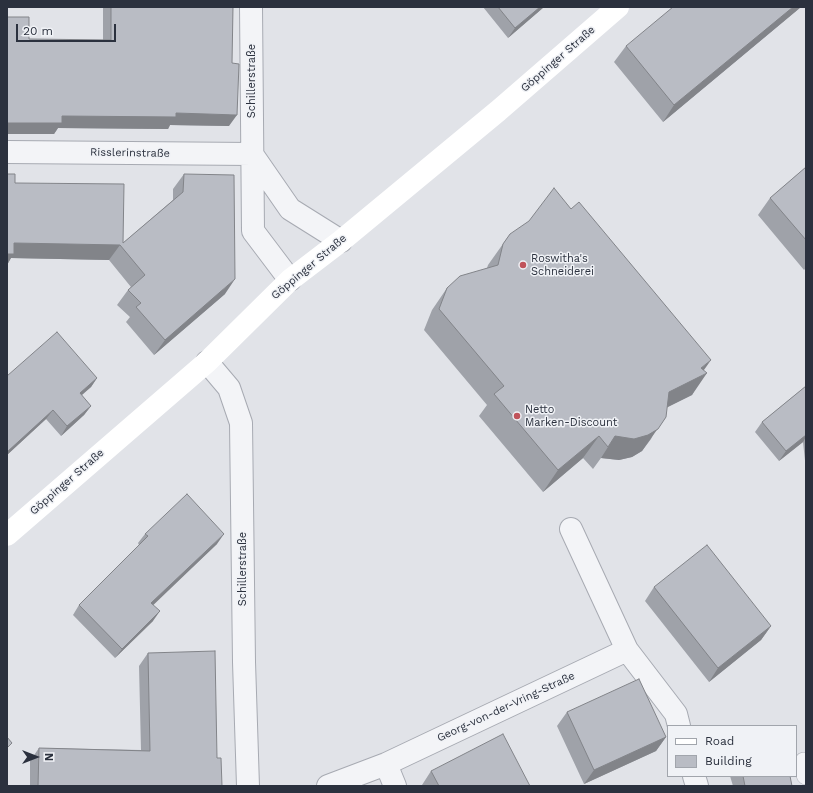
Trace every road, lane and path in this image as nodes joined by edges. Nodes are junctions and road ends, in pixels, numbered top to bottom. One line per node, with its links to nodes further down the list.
1 (251, 7): 4 (street, Schillerstraße)
2 (618, 7): 5 (main road, Göppinger Straße)
3 (7, 152): 4 (street, Risslerinstraße)
4 (252, 154): 5 (street); 6 (street, Schillerstraße)
5 (341, 241): 6 (main road, Göppinger Straße)
6 (290, 280): 7 (main road, Göppinger Straße)
7 (206, 362): 9 (main road, Göppinger Straße); 13 (street, Schillerstraße)
8 (571, 529): 10 (street)
9 (7, 535)
10 (627, 650): 11 (street); 12 (street, Georg-von-der-Vring-Straße)
11 (679, 725)
12 (386, 764): 14 (street, Georg-von-der-Vring-Straße); 15 (street)
13 (248, 786)
14 (328, 786)
15 (395, 786)

